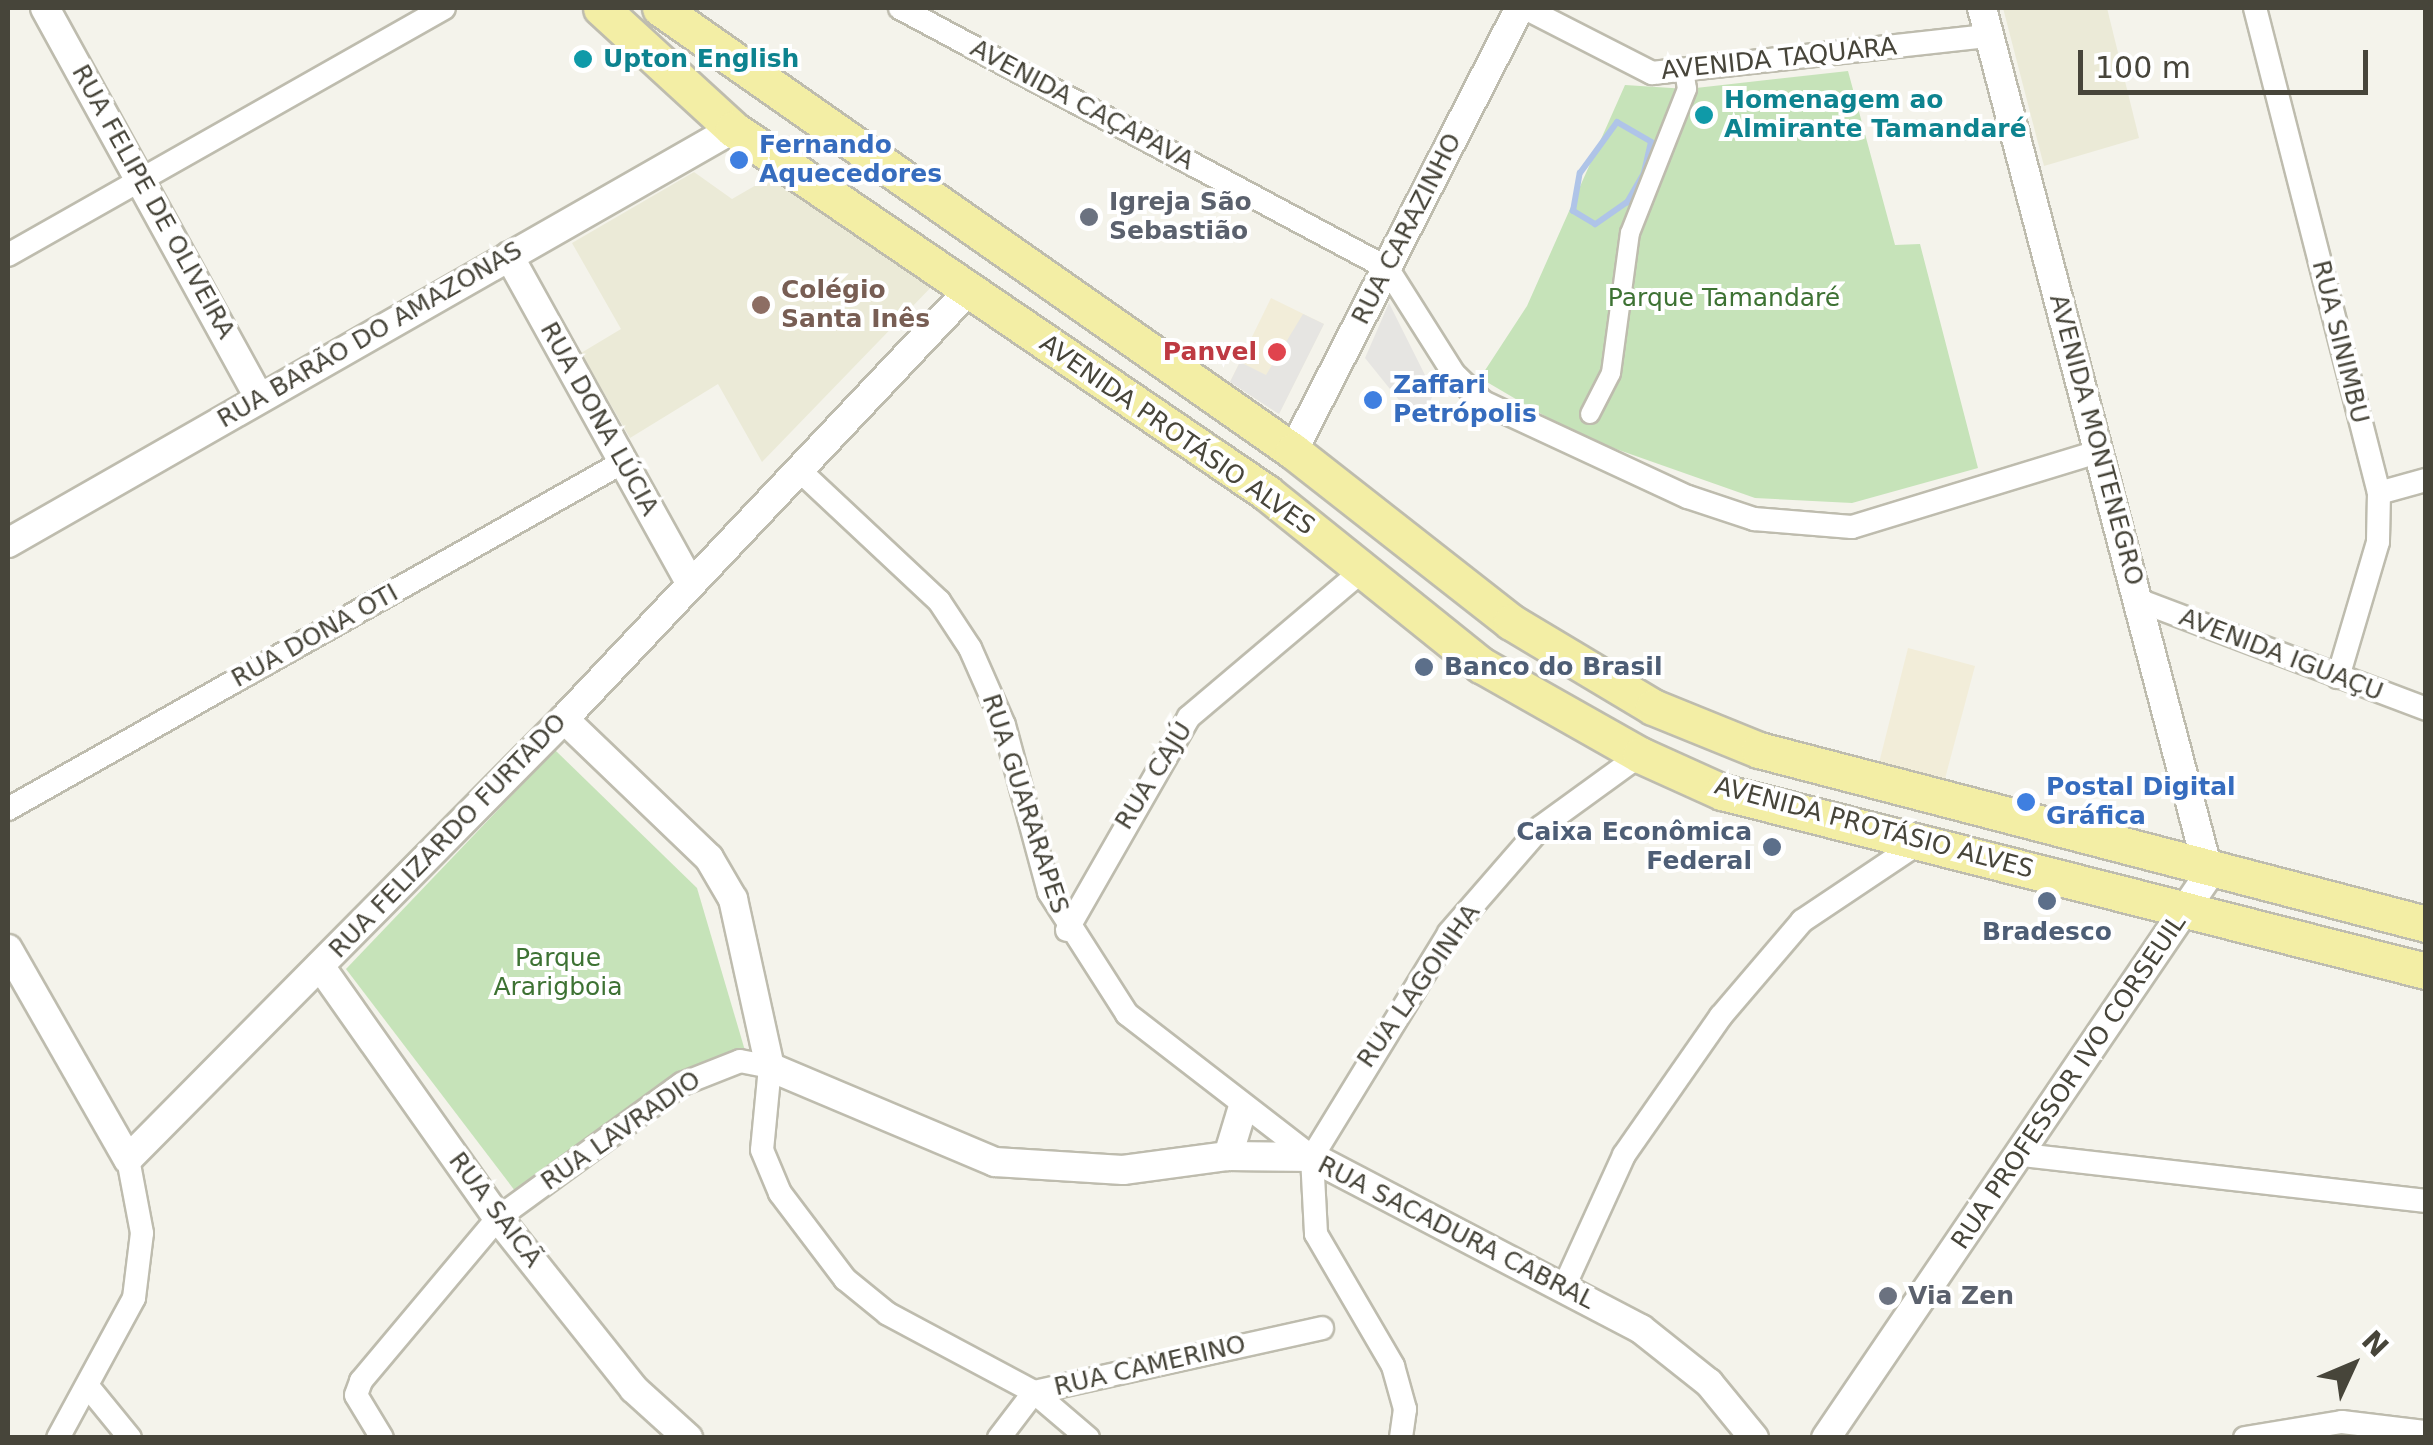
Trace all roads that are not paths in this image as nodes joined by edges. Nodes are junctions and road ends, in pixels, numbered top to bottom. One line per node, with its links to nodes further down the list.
1 (44, 8): 13 (street, RUA FELIPE DE OLIVEIRA)
2 (444, 8): 13 (street)
3 (601, 8): 9 (main road, AVENIDA PROTÁSIO ALVES)
4 (660, 8): 20 (main road, AVENIDA PROTÁSIO ALVES)
5 (900, 8): 16 (street, AVENIDA CAÇAPAVA)
6 (1522, 8): 11 (street, AVENIDA TAQUARA); 16 (street, RUA CARAZINHO)
7 (1982, 8): 10 (street, AVENIDA MONTENEGRO)
8 (2254, 8): 25 (street, RUA SINIMBU)
9 (637, 24): 12 (main road, AVENIDA PROTÁSIO ALVES)
10 (1989, 36): 11 (street, AVENIDA TAQUARA); 21 (street, AVENIDA MONTENEGRO)
11 (1684, 70): 19 (street)
12 (733, 129): 15 (street, RUA BARÃO DO AMAZONAS); 17 (main road, AVENIDA PROTÁSIO ALVES)
13 (142, 176): 14 (street); 18 (street, RUA FELIPE DE OLIVEIRA)
14 (8, 255)
15 (509, 256): 18 (street, RUA BARÃO DO AMAZONAS); 22 (street, RUA DONA LÚCIA)
16 (1387, 268): 20 (street, RUA CARAZINHO); 21 (street, AVENIDA CAÇAPAVA)
17 (968, 290): 23 (street, RUA FELIZARDO FURTADO); 27 (main road, AVENIDA PROTÁSIO ALVES)
18 (259, 398): 26 (street, RUA BARÃO DO AMAZONAS)
19 (1590, 414)
20 (1294, 451): 36 (main road, AVENIDA PROTÁSIO ALVES)
21 (2101, 451): 29 (street, AVENIDA MONTENEGRO)
22 (624, 462): 28 (street, RUA DONA LÚCIA); 34 (street, RUA DONA OTI)
23 (799, 470): 28 (street, RUA FELIZARDO FURTADO); 39 (street, RUA GUARARAPES)
24 (2426, 480): 25 (street)
25 (2379, 493): 30 (street, RUA SINIMBU)
26 (8, 543)
27 (1364, 570): 33 (main road, AVENIDA PROTÁSIO ALVES); 39 (street, RUA CAJÚ)
28 (690, 582): 32 (street, RUA FELIZARDO FURTADO)
29 (2138, 600): 30 (street, AVENIDA IGUAÇU); 36 (street, AVENIDA MONTENEGRO)
30 (2338, 676): 31 (street, AVENIDA IGUAÇU)
31 (2426, 709)
32 (564, 719): 41 (street, RUA FELIZARDO FURTADO); 43 (street)
33 (1640, 755): 35 (main road, AVENIDA PROTÁSIO ALVES); 47 (street, RUA LAGOINHA)
34 (8, 809)
35 (1920, 842): 37 (main road, AVENIDA PROTÁSIO ALVES); 51 (street)
36 (2208, 874): 37 (street, RUA PROFESSOR IVO CORSEUIL); 38 (main road, AVENIDA PROTÁSIO ALVES)
37 (2185, 908): 42 (main road, AVENIDA PROTÁSIO ALVES); 45 (street, RUA PROFESSOR IVO CORSEUIL)
38 (2426, 924)
39 (1067, 930): 44 (street, RUA GUARARAPES)
40 (8, 949): 48 (street)
41 (320, 966): 48 (street, RUA FELIZARDO FURTADO); 50 (street, RUA SAICÃ)
42 (2426, 971)
43 (770, 1067): 46 (street, RUA SACADURA CABRAL); 50 (street, RUA LAVRADIO); 54 (street)
44 (1242, 1110): 46 (street); 47 (street, RUA GUARARAPES)
45 (2023, 1155): 49 (street); 55 (street, RUA PROFESSOR IVO CORSEUIL)
46 (1228, 1156): 47 (street, RUA SACADURA CABRAL)
47 (1312, 1158): 51 (street, RUA SACADURA CABRAL); 63 (street)
48 (128, 1159): 53 (street)
49 (2426, 1201)
50 (498, 1218): 59 (street, RUA LAVRADIO); 60 (street, RUA SAICÃ)
51 (1563, 1288): 64 (street, RUA SACADURA CABRAL)
52 (1322, 1328): 54 (street, RUA CAMERINO)
53 (90, 1389): 57 (street); 58 (street)
54 (1034, 1392): 61 (street, RUA CAMERINO); 62 (street)
55 (1826, 1432)
56 (2426, 1432): 65 (street)
57 (58, 1438)
58 (130, 1438)
59 (382, 1438)
60 (688, 1438)
61 (999, 1438)
62 (1088, 1438)
63 (1401, 1438)
64 (1754, 1438)
65 (2245, 1438)

